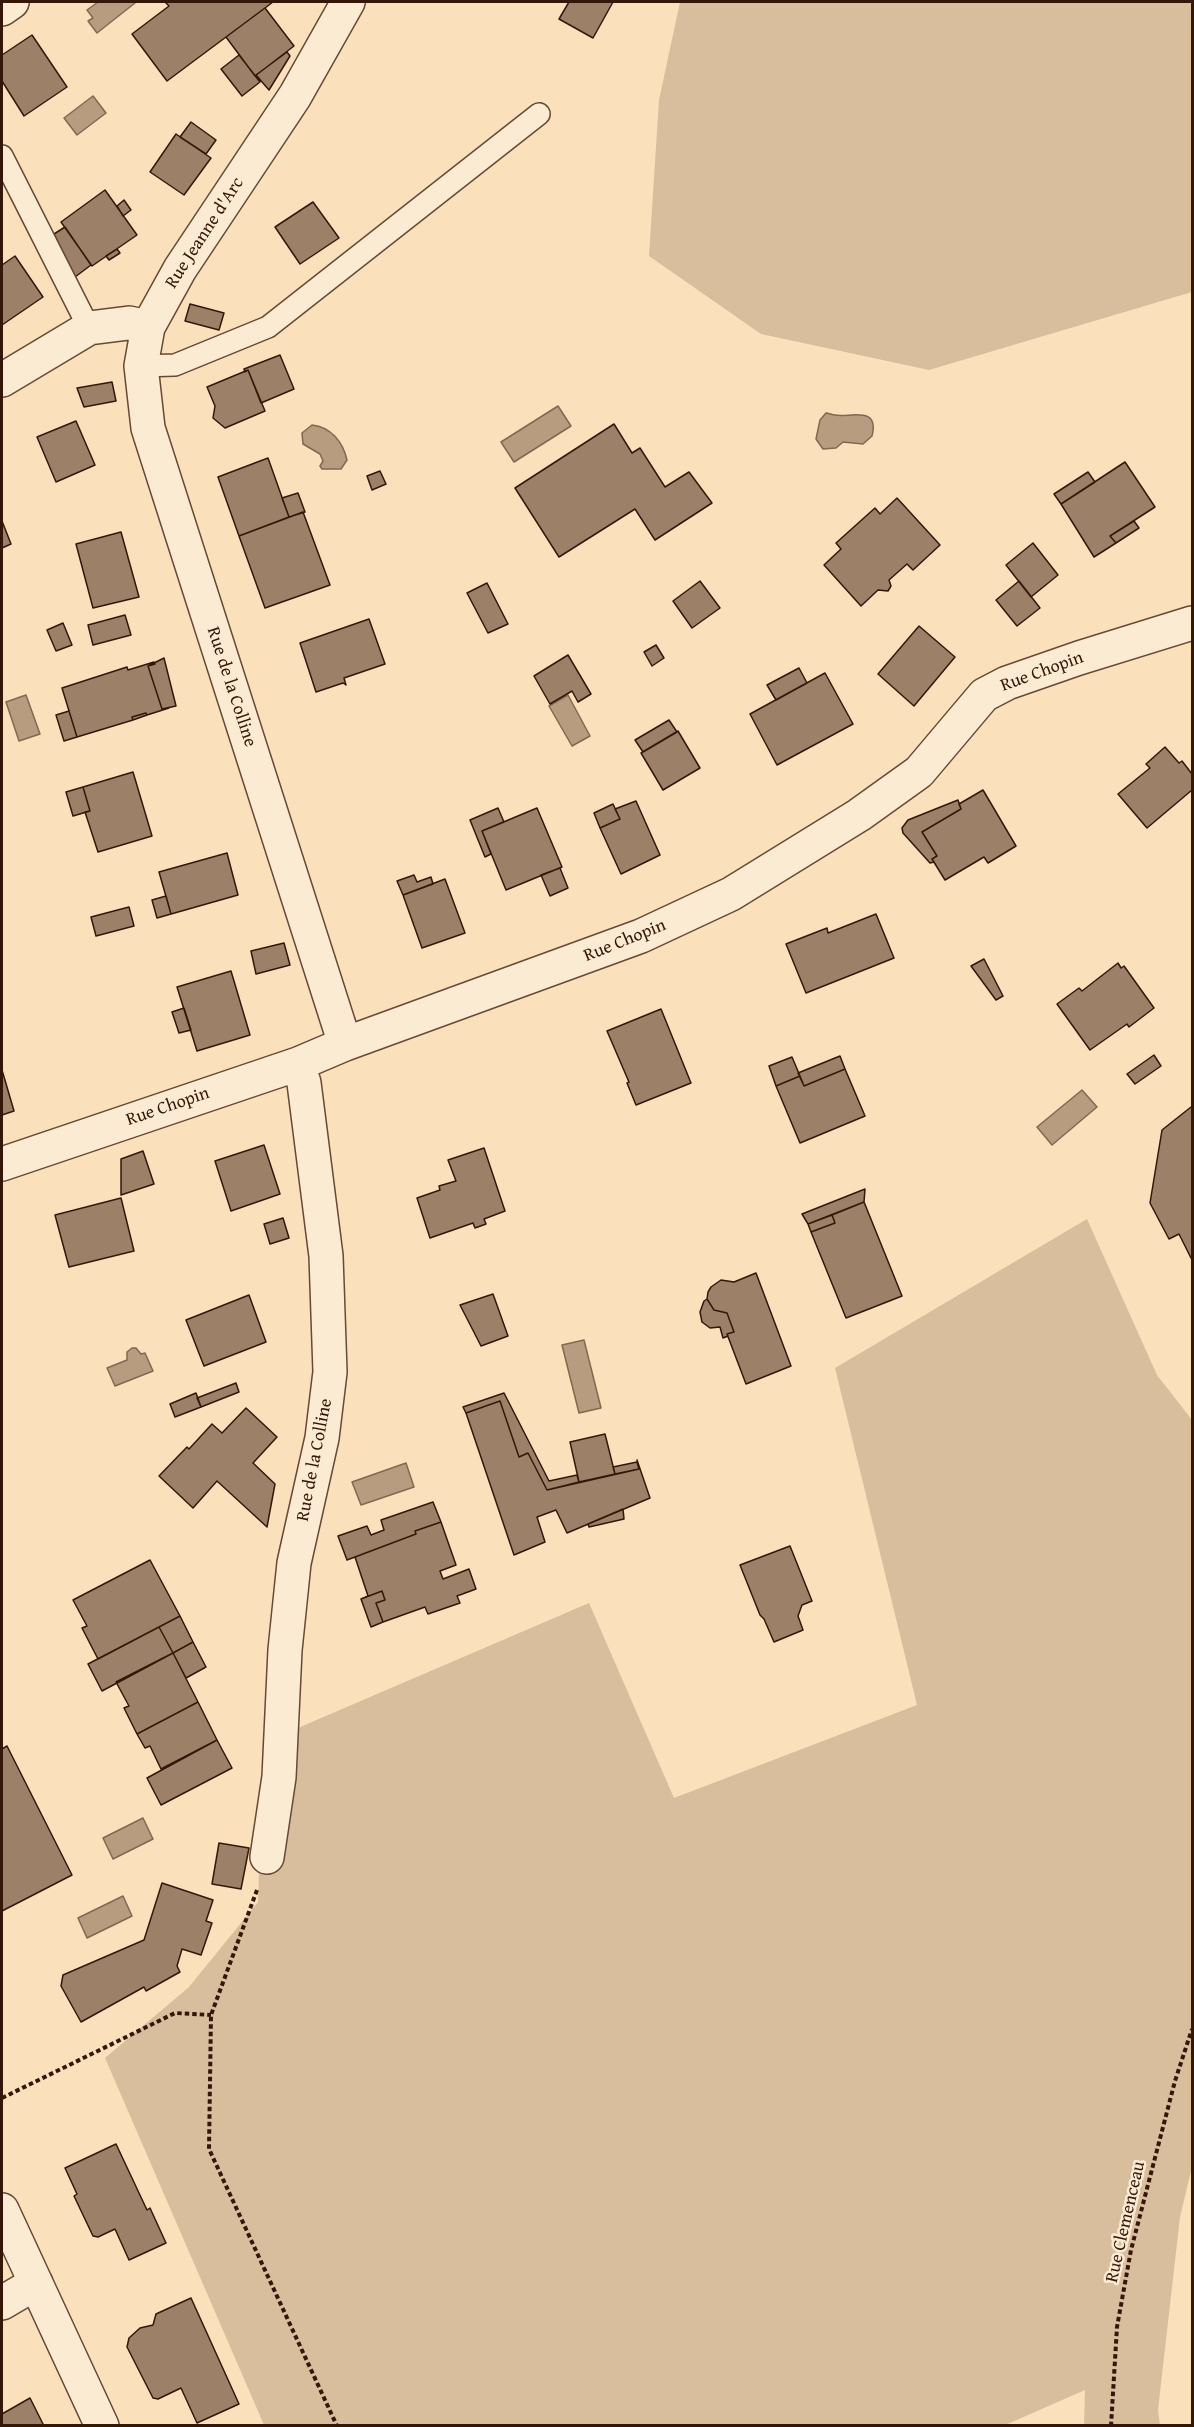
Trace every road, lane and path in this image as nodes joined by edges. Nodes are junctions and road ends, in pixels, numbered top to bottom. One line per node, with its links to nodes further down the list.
1 (12, 2): 3 (street)
2 (348, 2): 6 (street, Rue Jeanne d'Arc)
3 (2, 9)
4 (539, 114): 8 (lane)
5 (2, 156): 7 (lane)
6 (148, 327): 7 (street); 8 (street, Rue de la Colline)
7 (89, 328): 9 (street)
8 (141, 366): 11 (street, Rue de la Colline)
9 (2, 380)
10 (1192, 623): 11 (street, Rue Chopin)
11 (345, 1044): 12 (street, Rue Chopin)
12 (298, 1064): 13 (street, Rue Chopin); 14 (street, Rue de la Colline)
13 (2, 1164)
14 (267, 1857): 15 (path)
15 (211, 2015): 17 (path); 22 (path)
16 (1192, 2029): 23 (path, Rue Clemenceau)
17 (2, 2098)
18 (2, 2210): 19 (street)
19 (36, 2283): 20 (street); 21 (street)
20 (2, 2302)
21 (102, 2426)
22 (337, 2426)
23 (1111, 2426)

